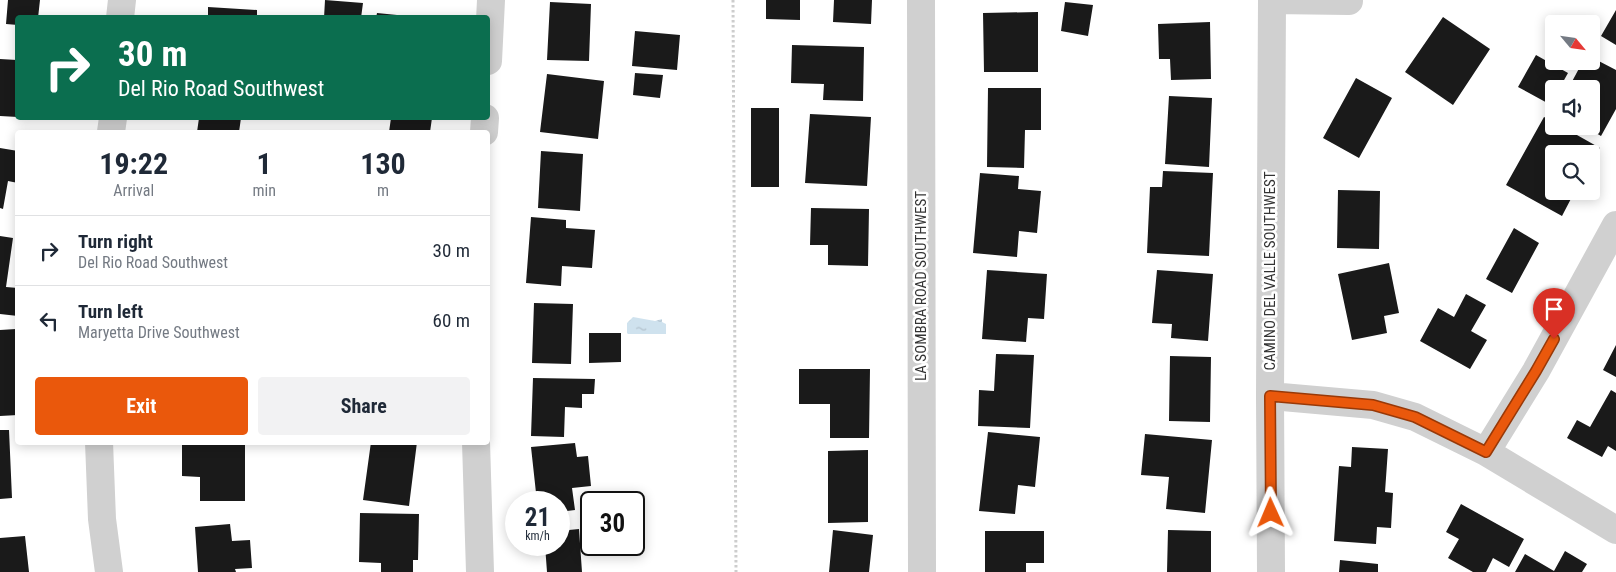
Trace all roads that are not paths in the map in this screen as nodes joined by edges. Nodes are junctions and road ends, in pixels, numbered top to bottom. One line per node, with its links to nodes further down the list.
1 (122, 0): 6 (street)
2 (492, 0): 7 (street)
3 (921, 0): 16 (street, LA SOMBRA ROAD SOUTHWEST)
4 (1272, 0): 5 (street); 9 (street, CAMINO DEL VALLE SOUTHWEST)
5 (1349, 1)
6 (120, 15)
7 (490, 30)
8 (1616, 225): 12 (street)
9 (1270, 396): 12 (street); 17 (street, CAMINO DEL VALLE SOUTHWEST)
10 (99, 445): 14 (street)
11 (476, 445): 15 (street)
12 (1486, 452): 13 (street)
13 (1616, 530)
14 (109, 572)
15 (480, 572)
16 (922, 572)
17 (1271, 572)

